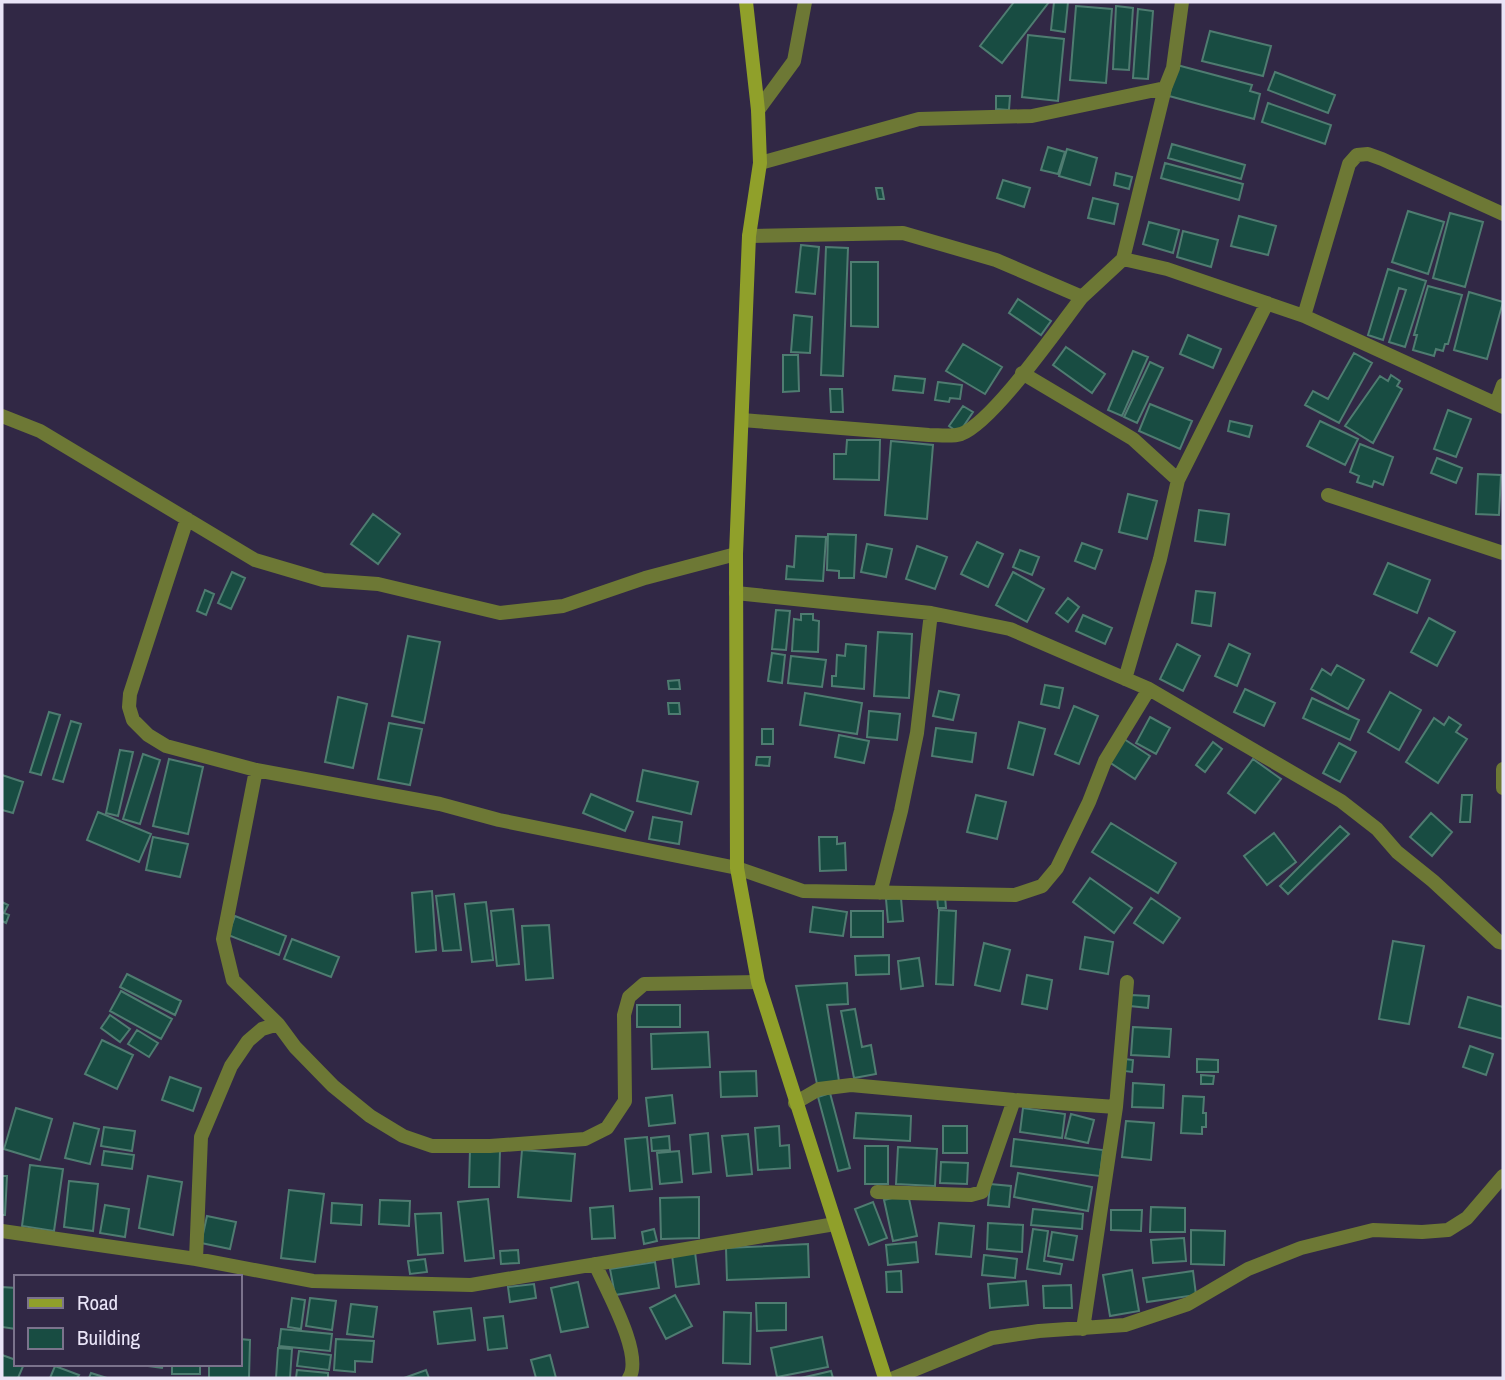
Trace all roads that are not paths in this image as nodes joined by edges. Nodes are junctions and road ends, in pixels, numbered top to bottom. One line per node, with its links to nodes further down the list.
1 (746, 2): 5 (street)
2 (805, 2): 5 (street)
3 (1182, 2): 4 (street)
4 (1165, 88): 6 (street); 9 (street)
5 (758, 110): 6 (street)
6 (760, 163): 8 (street)
7 (1503, 214): 12 (street)
8 (749, 236): 10 (street); 17 (street)
9 (1124, 259): 10 (street); 11 (street)
10 (1082, 297): 13 (street)
11 (1267, 303): 12 (street); 18 (street)
12 (1304, 316): 15 (street)
13 (1022, 373): 17 (street); 18 (street)
14 (1503, 385): 15 (street)
15 (1500, 406)
16 (2, 416): 20 (street)
17 (742, 419): 21 (street)
18 (1178, 480): 25 (street)
19 (1328, 495): 22 (street)
20 (187, 519): 21 (street); 28 (street)
21 (736, 554): 23 (street)
22 (1503, 554)
23 (736, 593): 24 (street); 30 (street)
24 (931, 613): 25 (street); 31 (street)
25 (1125, 679): 26 (street)
26 (1149, 689): 31 (street); 32 (street)
27 (1503, 769): 29 (street)
28 (256, 770): 30 (street); 35 (street)
29 (1503, 788)
30 (737, 868): 31 (street); 33 (street)
31 (880, 893)
32 (1503, 943)
33 (758, 982): 35 (street); 37 (street)
34 (1127, 982): 38 (street)
35 (278, 1024): 43 (street)
36 (1014, 1101): 37 (street); 38 (street); 40 (street)
37 (795, 1103): 41 (street)
38 (1116, 1107): 45 (street)
39 (1503, 1176): 45 (street)
40 (877, 1192)
41 (835, 1224): 44 (street); 47 (street)
42 (2, 1231): 43 (street)
43 (196, 1259): 44 (street)
44 (595, 1264): 46 (street)
45 (1083, 1329): 48 (street)
46 (629, 1378)
47 (884, 1378)
48 (894, 1378)

